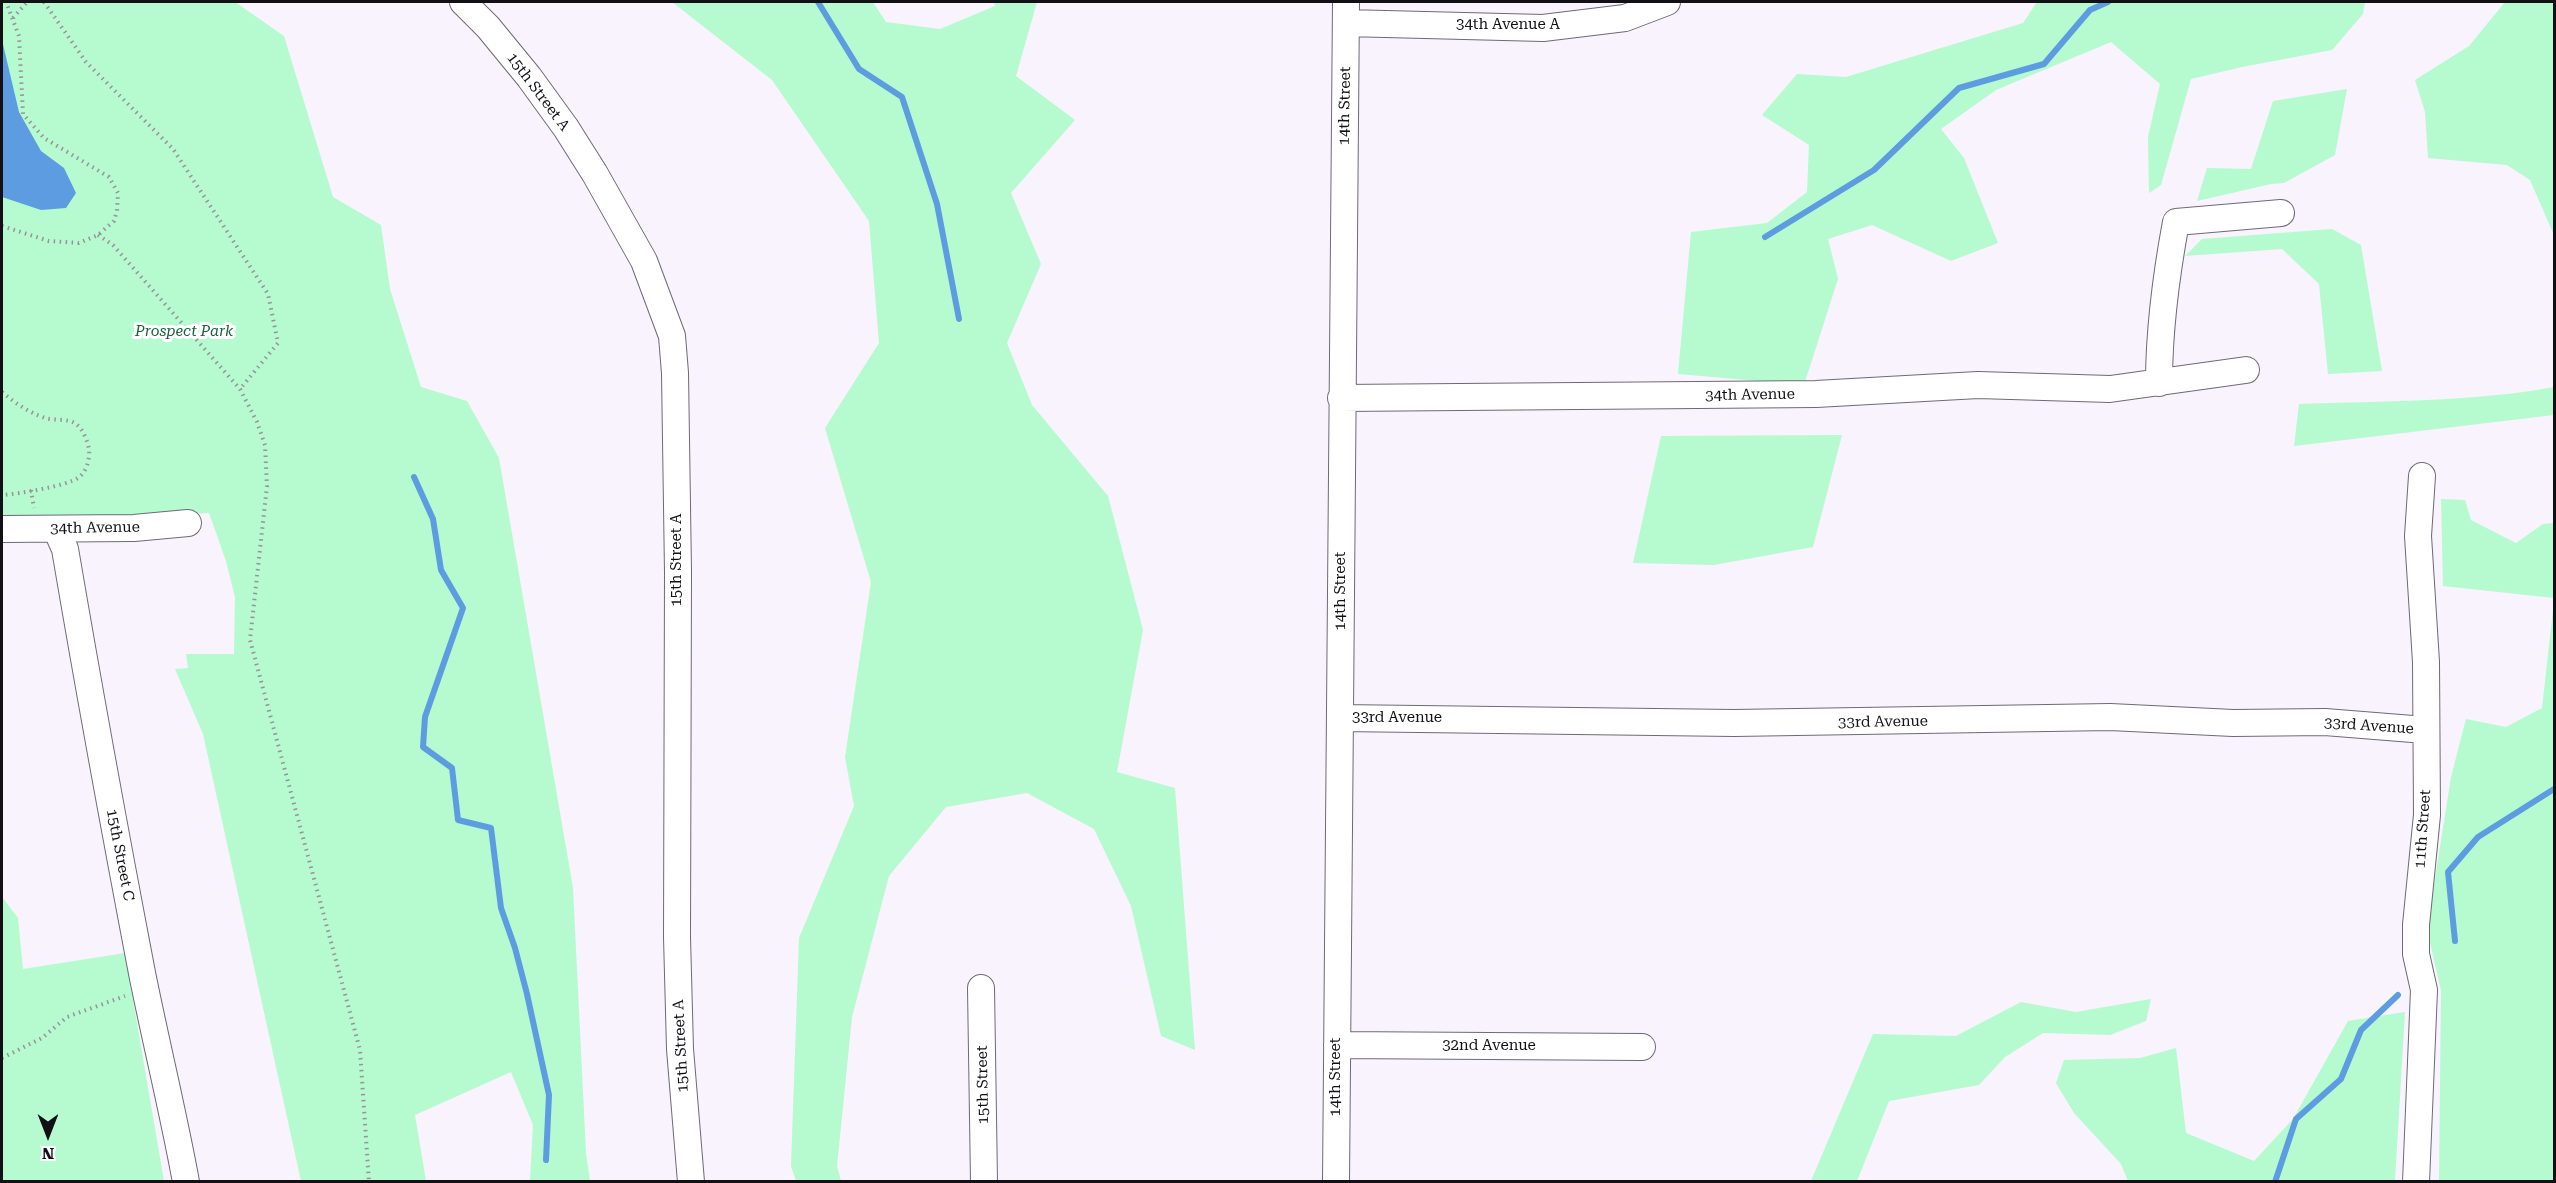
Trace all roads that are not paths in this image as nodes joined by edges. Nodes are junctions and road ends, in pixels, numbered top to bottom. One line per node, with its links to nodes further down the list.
1 (463, 2): 18 (street, 15th Street A)
2 (1667, 2): 3 (street, 34th Avenue A)
3 (1346, 12): 7 (street, 14th Street)
4 (2281, 213): 6 (street)
5 (2246, 370): 6 (street, 34th Avenue)
6 (2159, 383): 7 (street, 34th Avenue)
7 (1341, 398): 12 (street, 14th Street)
8 (2422, 476): 13 (street, 11th Street)
9 (188, 523): 11 (street, 34th Avenue)
10 (2, 529): 11 (street, 34th Avenue)
11 (56, 529): 17 (street, 15th Street C)
12 (1340, 718): 13 (street, 33rd Avenue); 15 (street, 14th Street)
13 (2425, 730): 21 (street, 11th Street)
14 (981, 988): 19 (street, 15th Street)
15 (1337, 1045): 16 (street, 32nd Avenue); 20 (street, 14th Street)
16 (1642, 1047)
17 (186, 1182)
18 (691, 1182)
19 (984, 1182)
20 (1336, 1182)
21 (2416, 1182)

